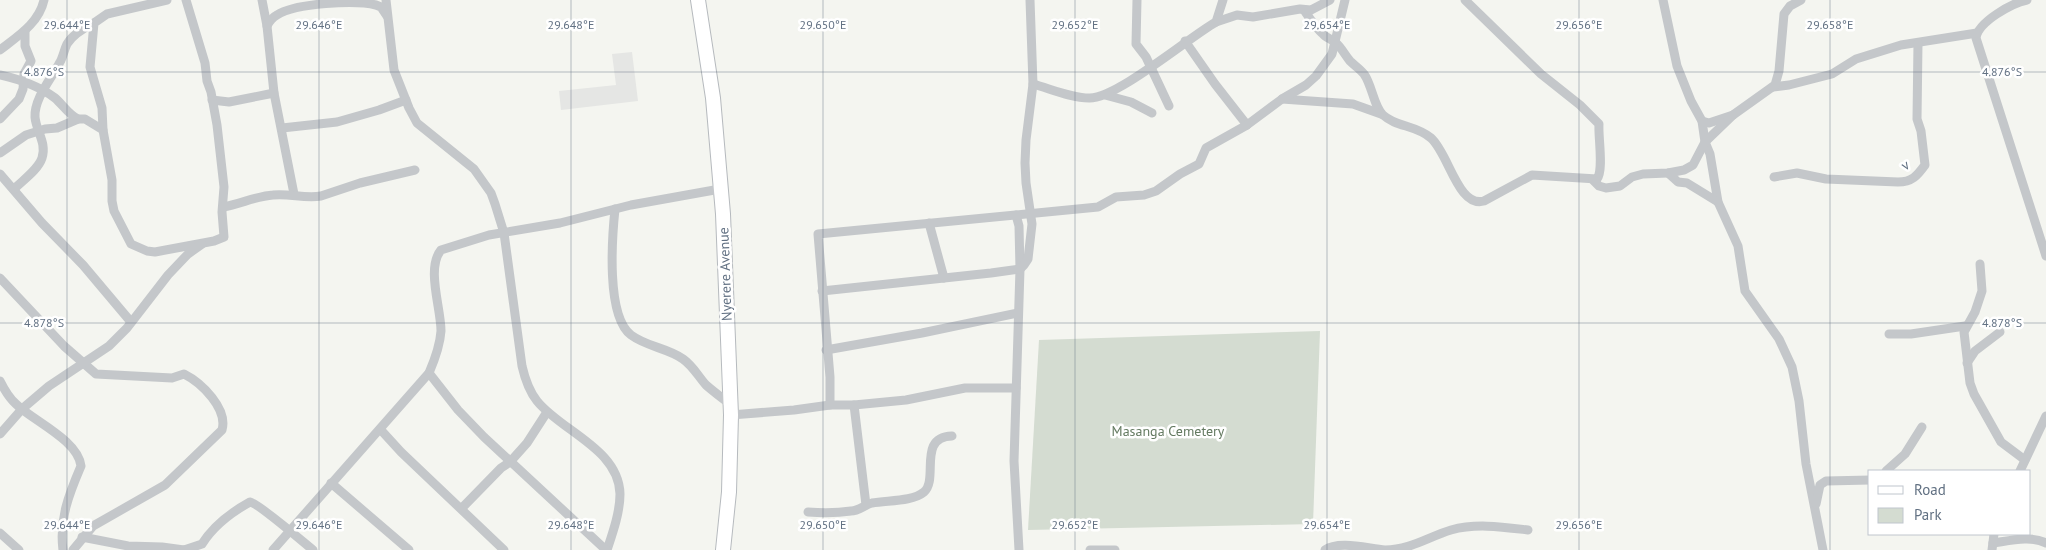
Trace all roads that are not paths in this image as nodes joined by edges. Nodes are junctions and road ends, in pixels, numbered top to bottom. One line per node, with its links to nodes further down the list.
1 (44, 0): 22 (street)
2 (167, 0): 20 (street)
3 (186, 0): 39 (street)
4 (262, 0): 21 (street)
5 (386, 0): 18 (street)
6 (698, 0): 62 (main road, Nyerere Avenue)
7 (1030, 0): 33 (street)
8 (1137, 0): 30 (street)
9 (1223, 0): 19 (street)
10 (1330, 0): 17 (street)
11 (1344, 0): 25 (street)
12 (1464, 0): 60 (street)
13 (1663, 0): 49 (street)
14 (1801, 0): 16 (street)
15 (2027, 0): 23 (street)
16 (1787, 3): 34 (street)
17 (1304, 10): 19 (street); 25 (street)
18 (389, 20): 21 (street); 40 (street)
19 (1216, 22): 24 (street)
20 (94, 23): 35 (street); 52 (street)
21 (267, 26): 36 (street)
22 (25, 31): 27 (street); 32 (street)
23 (1977, 32): 26 (street); 72 (street)
24 (1185, 41): 30 (street); 50 (street)
25 (1336, 43): 28 (street); 29 (street)
26 (1918, 43): 34 (street); 59 (street, v)
27 (0, 50)
28 (1348, 58): 29 (street); 44 (street)
29 (1329, 60): 38 (street)
30 (1150, 67): 37 (street); 42 (street)
31 (0, 75): 32 (street)
32 (23, 82): 35 (street); 47 (street)
33 (1033, 84): 37 (street); 67 (street)
34 (1773, 87): 45 (street)
35 (44, 90): 48 (street); 53 (street)
36 (274, 93): 41 (street); 51 (street)
37 (1104, 95): 43 (street)
38 (1282, 99): 44 (street); 50 (street)
39 (212, 100): 41 (street); 46 (street)
40 (406, 100): 51 (street); 70 (street)
41 (229, 102): 46 (street)
42 (1169, 106)
43 (1152, 113)
44 (1381, 114): 60 (street)
45 (1734, 114): 49 (street); 54 (street)
46 (216, 116): 65 (street)
47 (0, 118)
48 (78, 119): 52 (street); 53 (street)
49 (1702, 121): 54 (street)
50 (1247, 126): 67 (street)
51 (282, 128): 63 (street)
52 (103, 130): 71 (street)
53 (39, 131): 55 (street); 61 (street)
54 (1706, 142): 57 (street); 64 (street)
55 (0, 153)
56 (415, 170): 63 (street)
57 (1668, 173): 60 (street); 64 (street)
58 (0, 174): 61 (street)
59 (1774, 177)
60 (1593, 180)
61 (14, 189): 79 (street)
62 (720, 189): 66 (street); 94 (main road, Nyerere Avenue)
63 (294, 194): 65 (street)
64 (1718, 202): 108 (street)
65 (223, 207): 71 (street)
66 (615, 209): 70 (street); 94 (street)
67 (1032, 214): 68 (street); 74 (street)
68 (1016, 215): 69 (street); 74 (street)
69 (929, 223): 76 (street); 77 (street)
70 (504, 233): 88 (street); 95 (street)
71 (204, 242): 79 (street)
72 (2046, 256)
73 (1980, 264): 80 (street)
74 (1020, 269): 76 (street); 78 (street)
75 (0, 278): 86 (street)
76 (944, 278): 77 (street)
77 (822, 291): 85 (street)
78 (1018, 313): 85 (street); 90 (street)
79 (131, 322): 86 (street)
80 (1966, 326): 81 (street); 84 (street)
81 (1951, 327): 83 (street); 84 (street)
82 (2000, 332): 87 (street)
83 (1889, 334)
84 (1964, 342): 87 (street)
85 (826, 350): 91 (street)
86 (84, 362): 93 (street); 114 (street)
87 (1967, 363): 101 (street)
88 (429, 373): 98 (street); 102 (street)
89 (0, 381): 93 (street)
90 (1016, 388): 92 (street); 127 (street)
91 (830, 405): 92 (street); 94 (street)
92 (854, 405): 107 (street)
93 (22, 409): 99 (street); 118 (street)
94 (731, 410): 126 (main road, Nyerere Avenue)
95 (547, 412): 102 (street); 125 (street)
96 (2046, 416): 101 (street)
97 (1922, 427): 103 (street)
98 (380, 429): 106 (street); 109 (street)
99 (0, 434)
100 (952, 436): 107 (street)
101 (2025, 460): 104 (street)
102 (510, 462): 109 (street); 125 (street)
103 (1887, 470)
104 (2020, 470)
105 (1868, 480): 108 (street)
106 (331, 483): 112 (street); 123 (street)
107 (866, 505): 110 (street)
108 (1816, 506): 132 (street)
109 (462, 508): 124 (street)
110 (808, 512)
111 (1528, 530): 131 (street)
112 (291, 531): 120 (street); 121 (street); 122 (street)
113 (0, 533): 117 (street)
114 (82, 538): 119 (street); 120 (street)
115 (1993, 542): 116 (street)
116 (2046, 543)
117 (19, 550)
118 (62, 550)
119 (74, 550)
120 (184, 550)
121 (273, 550)
122 (313, 550)
123 (409, 550)
124 (504, 550)
125 (607, 550)
126 (723, 550)
127 (1019, 550)
128 (1090, 550): 129 (street)
129 (1115, 550)
130 (1325, 550): 131 (street)
131 (1386, 550)
132 (1823, 550)

